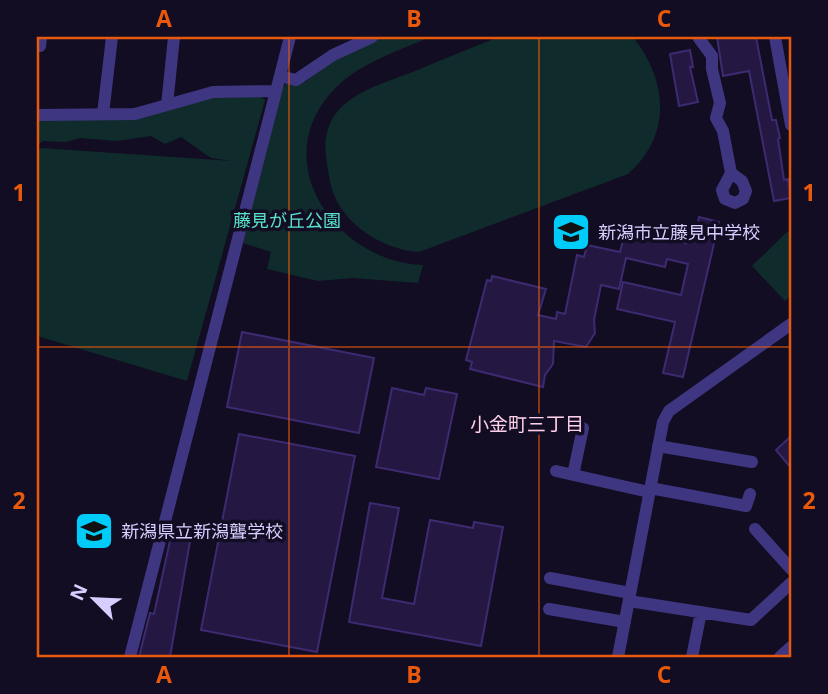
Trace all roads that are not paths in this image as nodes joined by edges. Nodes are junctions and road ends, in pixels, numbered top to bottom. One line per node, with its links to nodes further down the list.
1 (112, 37): 10 (street)
2 (174, 37): 9 (street)
3 (290, 37): 7 (street)
4 (372, 37): 7 (street)
5 (698, 37): 13 (street)
6 (775, 37): 12 (street)
7 (280, 76): 8 (street)
8 (276, 91): 9 (street); 31 (street)
9 (167, 105): 10 (street)
10 (103, 114): 11 (street)
11 (37, 115)
12 (791, 125)
13 (731, 173)
14 (791, 324): 16 (street)
15 (583, 428): 19 (street)
16 (658, 446): 17 (street); 20 (street)
17 (752, 462)
18 (556, 471): 19 (street)
19 (573, 475): 20 (street)
20 (650, 490): 21 (street); 26 (street)
21 (750, 494)
22 (755, 529): 23 (street)
23 (788, 561)
24 (550, 578): 26 (street)
25 (791, 583): 28 (street)
26 (629, 597): 28 (street); 29 (street)
27 (549, 609): 29 (street)
28 (701, 612): 33 (street)
29 (625, 622): 32 (street)
30 (791, 647): 34 (street)
31 (130, 657)
32 (618, 657)
33 (692, 657)
34 (780, 657)

